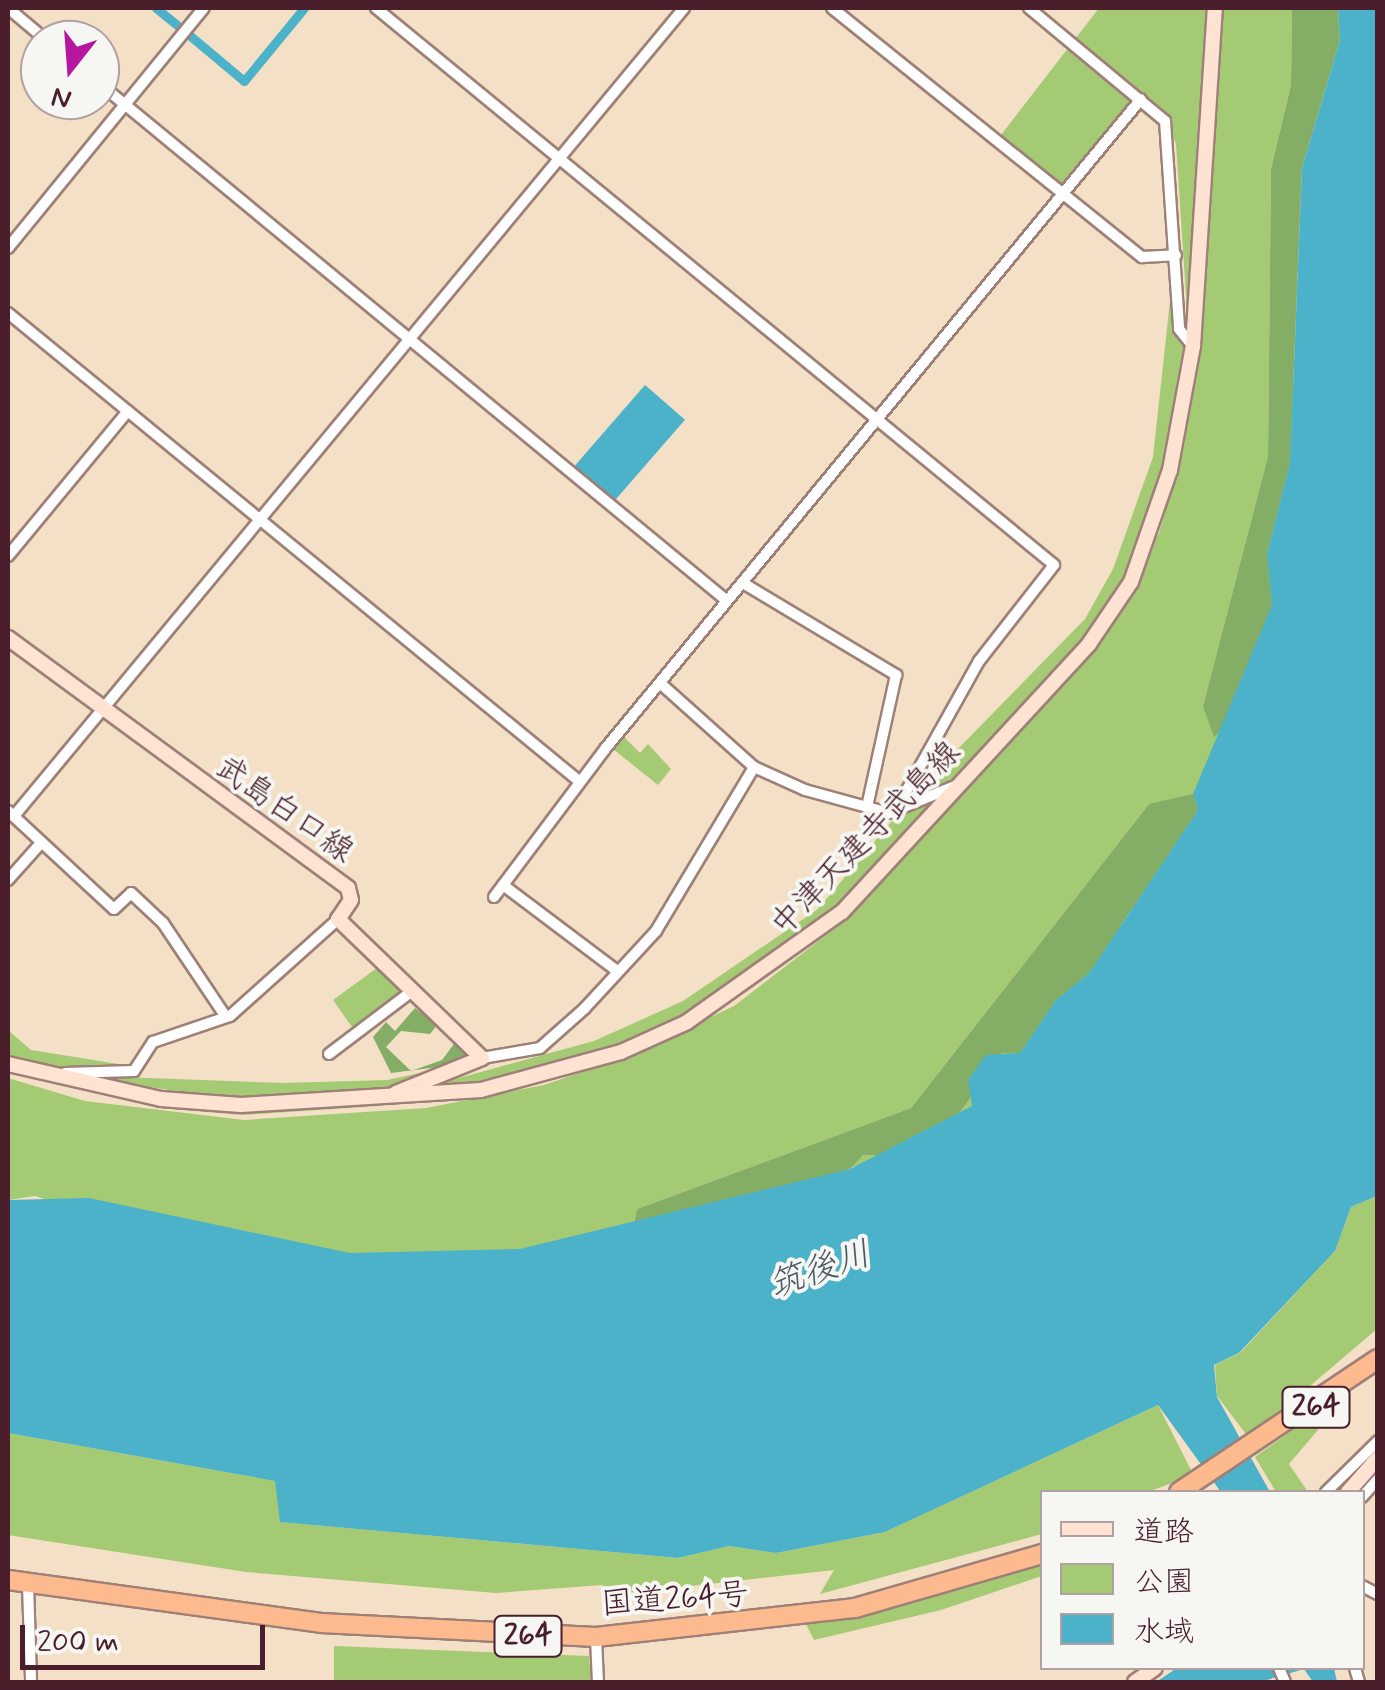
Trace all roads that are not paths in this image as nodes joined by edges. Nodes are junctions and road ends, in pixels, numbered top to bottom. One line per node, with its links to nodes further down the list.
1 (204, 8): 9 (street)
2 (376, 8): 10 (street)
3 (684, 8): 10 (street)
4 (832, 8): 11 (street)
5 (1029, 8): 7 (street)
6 (1215, 8): 16 (main road, 中津天建寺武島線)
7 (1141, 99): 11 (street); 13 (street)
8 (120, 100): 9 (street)
9 (125, 104): 12 (street); 15 (street)
10 (560, 156): 15 (street); 18 (street)
11 (1062, 194): 13 (street); 18 (street)
12 (8, 248)
13 (1176, 255): 16 (street)
14 (8, 313): 17 (street)
15 (408, 342): 19 (street); 22 (street)
16 (1193, 346): 28 (main road, 中津天建寺武島線)
17 (128, 411): 19 (street); 20 (street)
18 (876, 418): 21 (street); 31 (street)
19 (261, 522): 25 (street); 27 (street)
20 (8, 556)
21 (743, 582): 22 (street); 29 (street)
22 (726, 600): 24 (street)
23 (8, 638): 25 (main road, 武島白口線)
24 (660, 683): 26 (street); 27 (street)
25 (104, 712): 30 (street); 36 (main road, 武島白口線)
26 (754, 767): 29 (street); 37 (street)
27 (578, 782): 34 (street)
28 (960, 784): 31 (street); 44 (main road, 中津天建寺武島線)
29 (866, 807): 31 (street)
30 (11, 813): 32 (street)
31 (894, 813)
32 (41, 843): 33 (street); 39 (street)
33 (8, 880)
34 (503, 885): 35 (street); 37 (street)
35 (494, 897)
36 (338, 918): 38 (main road, 武島白口線); 39 (street)
37 (617, 971): 41 (street)
38 (408, 994): 40 (street); 41 (main road, 武島白口線)
39 (224, 1014): 43 (street)
40 (330, 1054)
41 (482, 1058): 44 (main road)
42 (8, 1064): 43 (main road, 中津天建寺武島線)
43 (50, 1076): 44 (main road, 中津天建寺武島線)
44 (381, 1098)
45 (1378, 1359): 48 (highway, 264)
46 (1378, 1441): 49 (street)
47 (1378, 1458): 50 (main road)
48 (1183, 1490)
49 (1328, 1490)
50 (1350, 1490)
51 (1040, 1555): 54 (highway, 国道264号 / 264)
52 (8, 1580): 53 (highway, 国道264号 / 264)
53 (28, 1584): 54 (highway, 国道264号 / 264); 55 (street)
54 (596, 1637): 56 (street)
55 (31, 1682)
56 (598, 1682)

